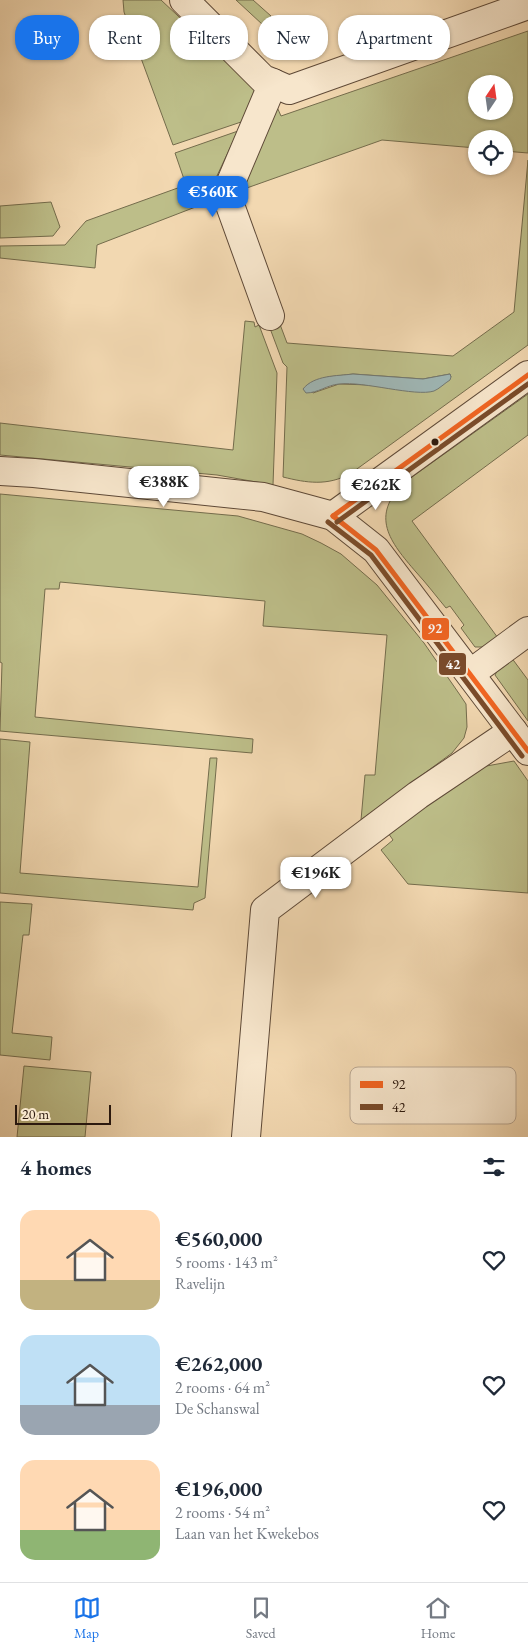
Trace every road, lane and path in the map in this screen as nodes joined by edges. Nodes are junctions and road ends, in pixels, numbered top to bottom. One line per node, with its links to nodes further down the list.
1 (184, 0): 3 (street)
2 (528, 5): 3 (street)
3 (273, 83): 4 (street)
4 (270, 316)
5 (528, 375): 7 (street)
6 (0, 471): 7 (street)
7 (333, 516): 9 (street)
8 (528, 631): 9 (street)
9 (471, 674): 10 (street)
10 (520, 741): 11 (street)
11 (246, 1137)

